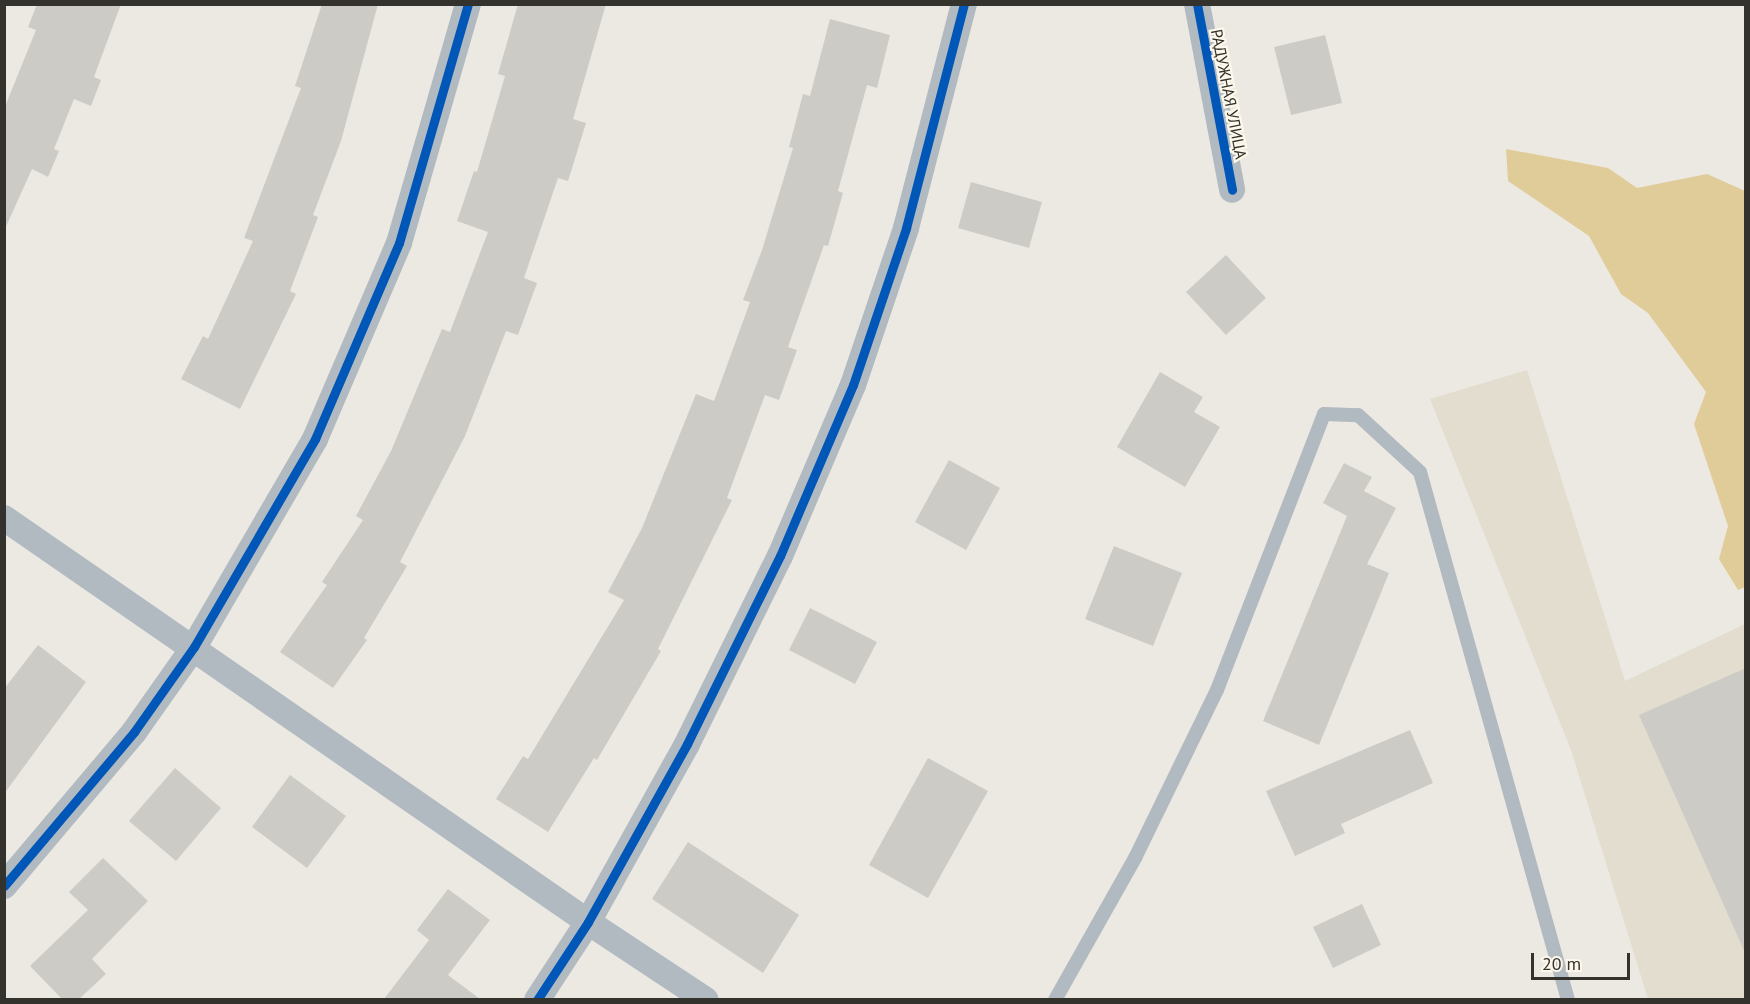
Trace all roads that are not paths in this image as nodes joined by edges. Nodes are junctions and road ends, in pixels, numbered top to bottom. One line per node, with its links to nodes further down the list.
1 (468, 4): 6 (street)
2 (964, 4): 8 (street)
3 (1197, 4): 4 (street, РАДУЖНАЯ УЛИЦА)
4 (1232, 190)
5 (4, 518): 6 (street)
6 (194, 647): 7 (street); 8 (street)
7 (4, 886)
8 (588, 922): 9 (street); 10 (street)
9 (537, 999)
10 (706, 999)
11 (1055, 999): 12 (lane)
12 (1568, 999)

